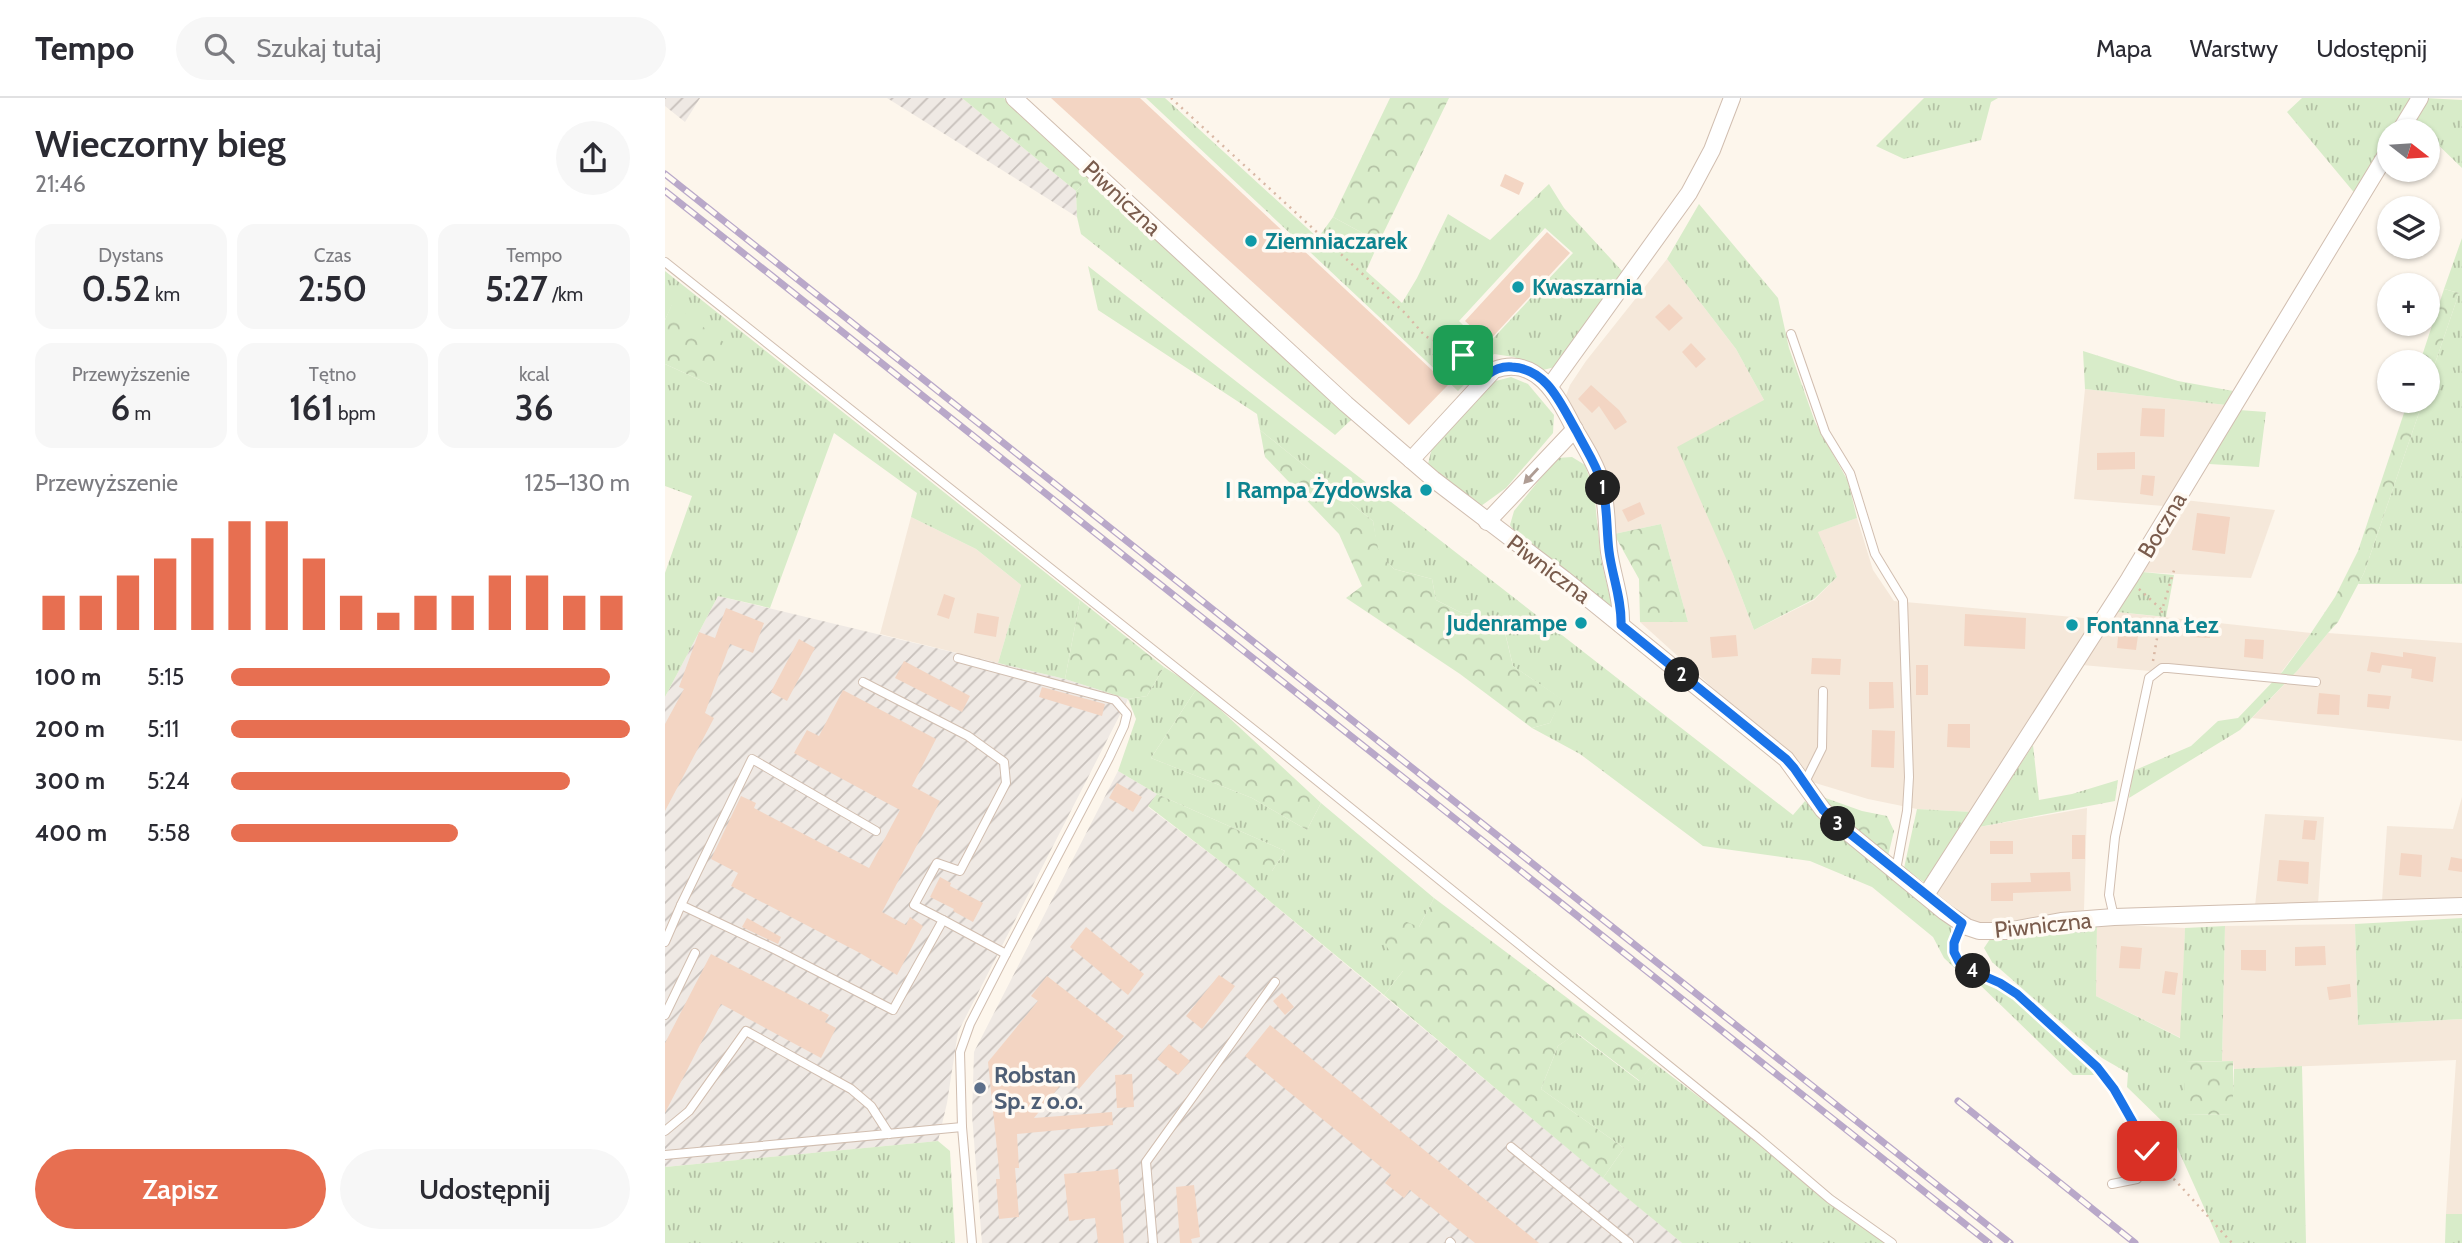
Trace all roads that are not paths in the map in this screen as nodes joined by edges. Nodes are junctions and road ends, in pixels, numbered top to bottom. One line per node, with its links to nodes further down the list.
1 (1014, 98): 10 (street, Piwniczna)
2 (1732, 98): 8 (street)
3 (2420, 98): 4 (street)
4 (2407, 119)
5 (2377, 170): 20 (street, Boczna)
6 (665, 262): 40 (lane)
7 (1791, 334): 19 (lane)
8 (1550, 386): 9 (street); 10 (street)
9 (1575, 429): 11 (street, one-way to 11); 12 (street)
10 (1411, 460): 11 (street, Piwniczna)
11 (1487, 522): 12 (street, Piwniczna)
12 (1621, 625): 17 (street, Piwniczna)
13 (958, 658): 28 (lane)
14 (863, 682): 24 (lane)
15 (2316, 682): 23 (lane)
16 (1823, 691): 17 (lane)
17 (1804, 784): 19 (street, Piwniczna)
18 (876, 831): 21 (lane)
19 (1896, 870): 20 (street, Piwniczna)
20 (1926, 895): 25 (street, Piwniczna)
21 (681, 905): 24 (lane); 26 (lane)
22 (2462, 906): 23 (street, Piwniczna)
23 (2114, 917): 25 (street, Piwniczna)
24 (943, 920): 28 (lane)
25 (1962, 923): 36 (lane)
26 (665, 942)
27 (695, 953): 30 (lane)
28 (1006, 954): 31 (lane)
29 (1275, 982): 38 (lane)
30 (665, 1015)
31 (962, 1127): 33 (lane); 37 (lane)
32 (665, 1131): 33 (lane)
33 (889, 1134): 35 (lane)
34 (1511, 1147): 39 (lane)
35 (665, 1155)
36 (2112, 1184)
37 (972, 1243)
38 (1153, 1243)
39 (1629, 1243)
40 (1892, 1243)

